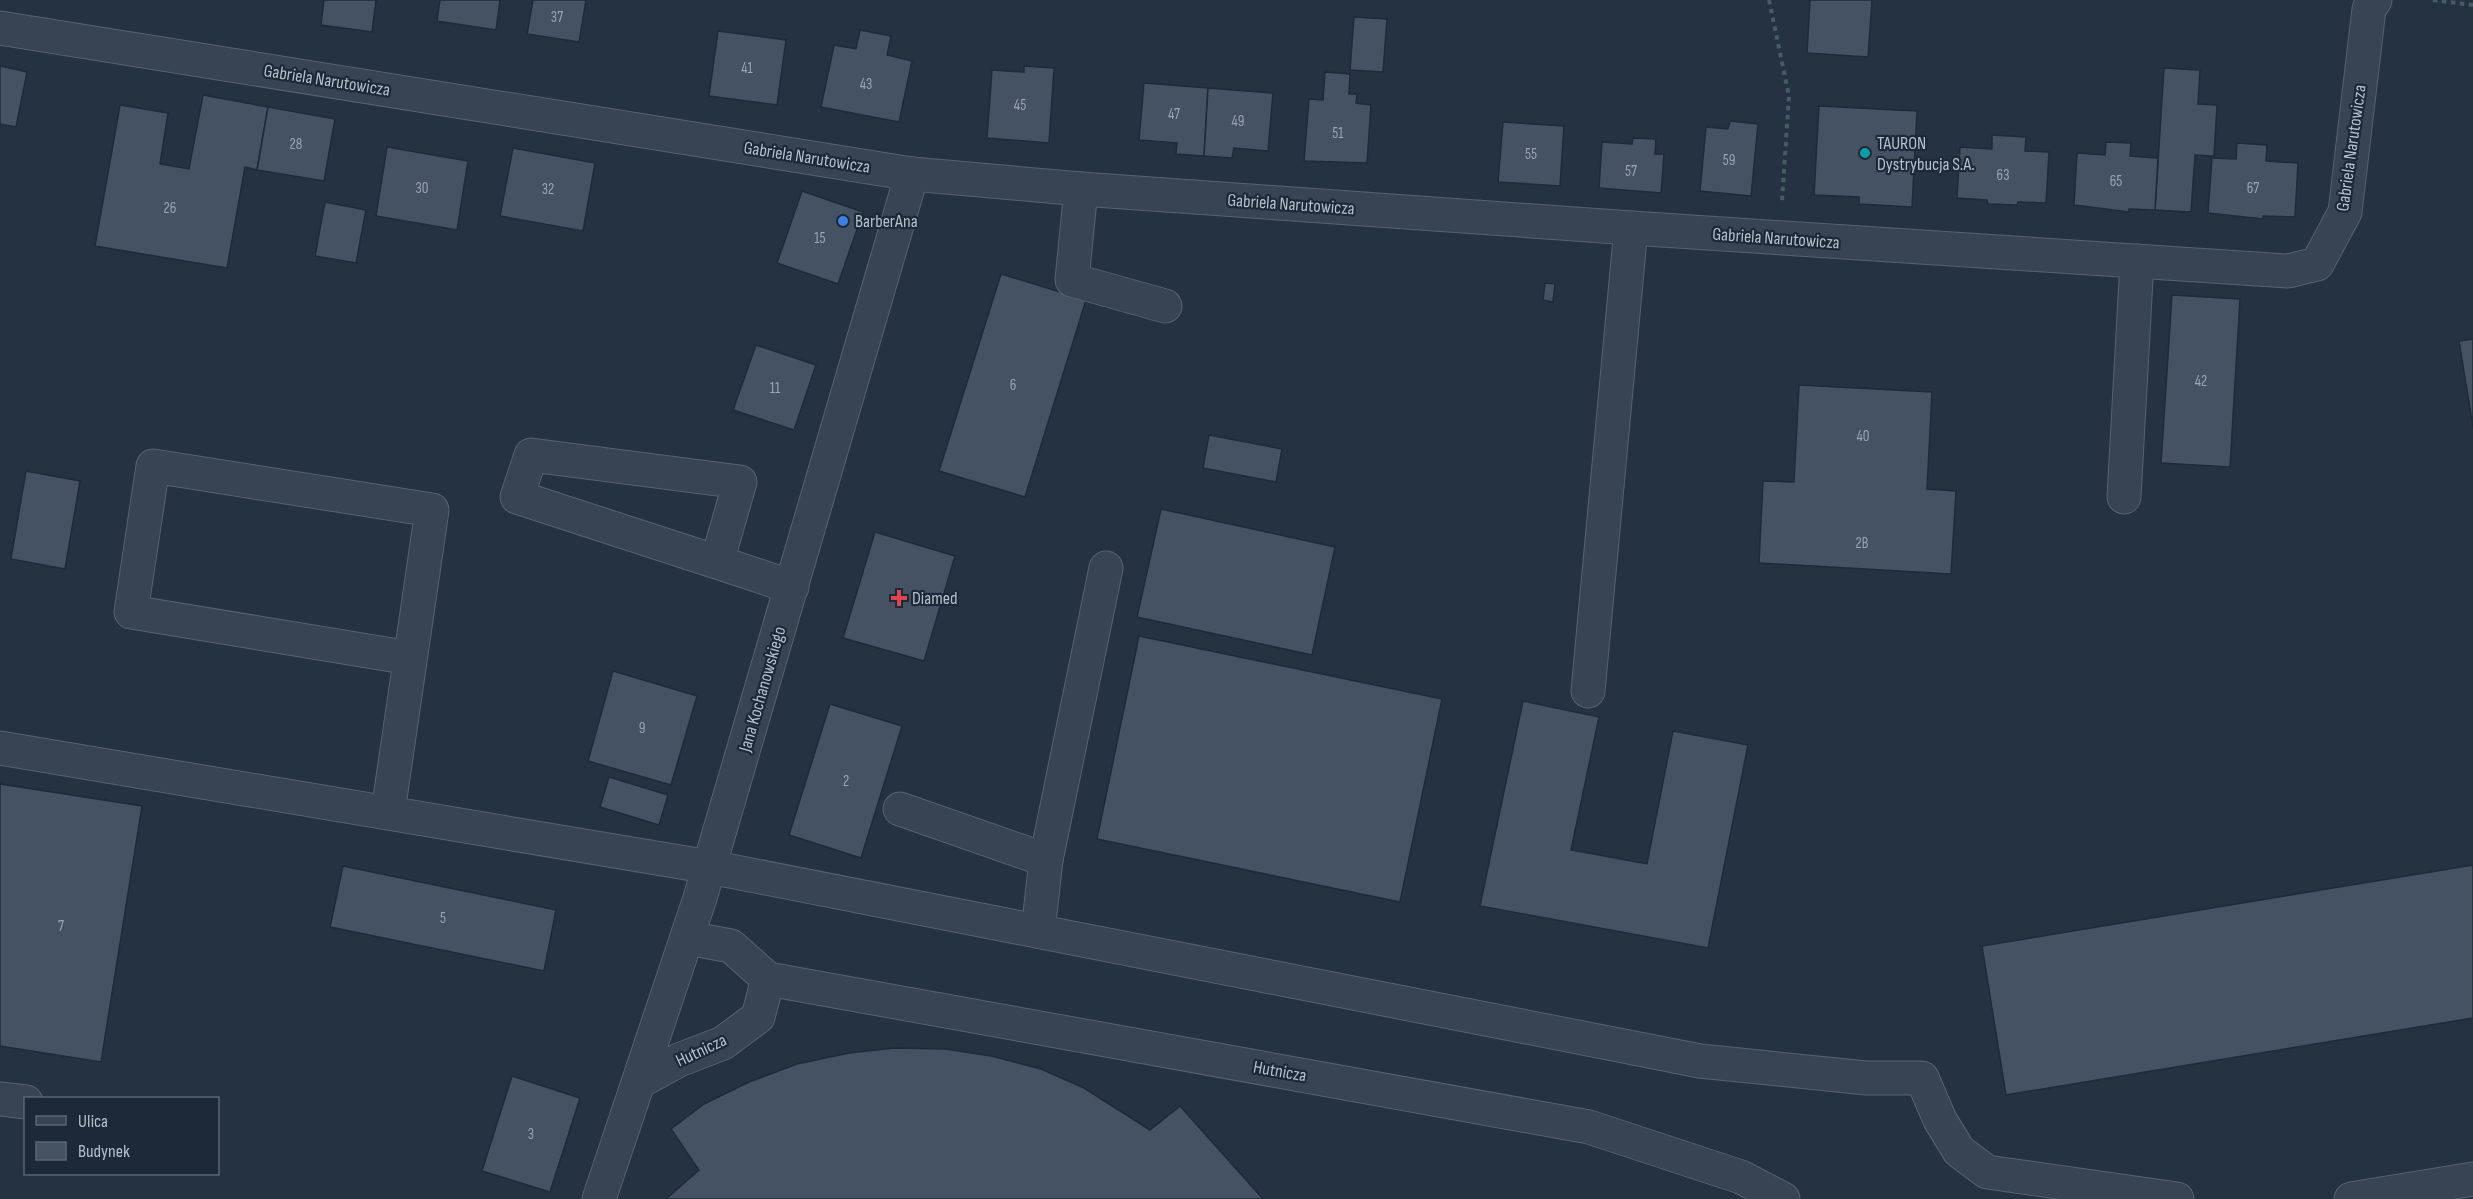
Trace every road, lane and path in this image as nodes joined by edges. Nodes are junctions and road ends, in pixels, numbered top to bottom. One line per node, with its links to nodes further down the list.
1 (1769, 0): 9 (path)
2 (2375, 0): 10 (street, Gabriela Narutowicza)
3 (2433, 0): 4 (path)
4 (2473, 4)
5 (0, 28): 6 (street, Gabriela Narutowicza)
6 (912, 174): 7 (street, Gabriela Narutowicza); 15 (street, Jana Kochanowskiego)
7 (1081, 189): 8 (street, Gabriela Narutowicza); 11 (street)
8 (1631, 228): 9 (street, Gabriela Narutowicza); 17 (street)
9 (1780, 238): 10 (street, Gabriela Narutowicza)
10 (2137, 261): 12 (street)
11 (1165, 306)
12 (2124, 497)
13 (717, 562): 13 (street); 15 (street)
14 (1106, 568): 21 (street)
15 (792, 587): 22 (street, Jana Kochanowskiego)
16 (410, 658): 16 (street); 20 (street)
17 (1588, 691)
18 (0, 748): 20 (street)
19 (900, 809): 21 (street)
20 (388, 812): 22 (street)
21 (1046, 860): 23 (street)
22 (710, 867): 23 (street); 24 (street, Jana Kochanowskiego)
23 (1038, 931): 32 (street)
24 (688, 938): 25 (street); 26 (street, Jana Kochanowskiego)
25 (768, 979): 26 (street, Hutnicza); 31 (street, Hutnicza)
26 (639, 1082): 30 (street, Jana Kochanowskiego)
27 (0, 1099): 28 (street)
28 (24, 1102)
29 (2473, 1179): 33 (street)
30 (598, 1199)
31 (1783, 1199)
32 (2176, 1199)
33 (2351, 1199)

